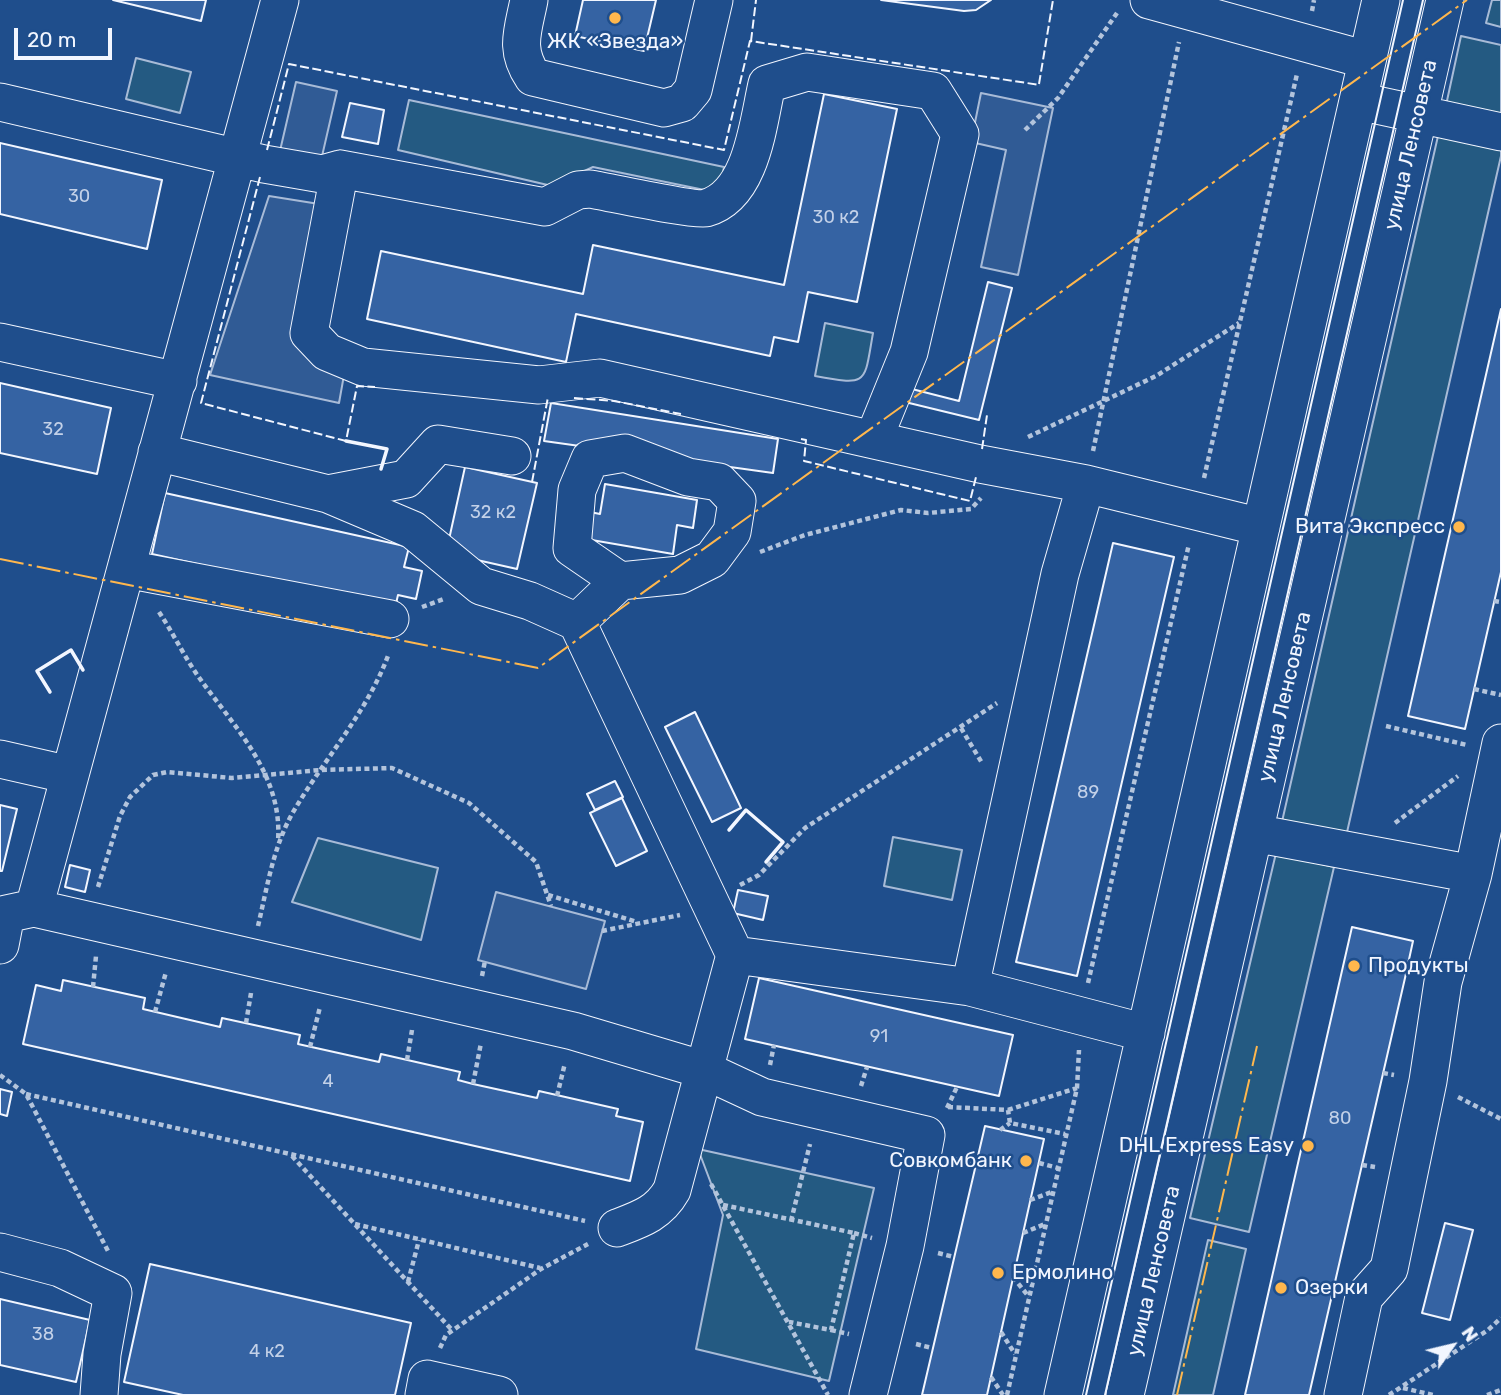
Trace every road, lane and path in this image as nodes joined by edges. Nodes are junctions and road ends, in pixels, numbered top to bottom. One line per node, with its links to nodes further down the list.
1 (280, 0): 16 (street)
2 (529, 0): 3 (street)
3 (714, 0)
4 (1314, 0): 9 (path)
5 (1381, 0): 10 (street)
6 (1445, 0): 13 (street, улица Ленсовета)
7 (1134, 5): 8 (street); 14 (path)
8 (1186, 10): 9 (street); 21 (path)
9 (1304, 43): 10 (street); 18 (path)
10 (1367, 60): 12 (street)
11 (0, 102): 16 (street)
12 (1358, 102): 13 (street); 29 (street)
13 (1418, 116): 15 (street); 47 (street, улица Ленсовета)
14 (1025, 130)
15 (1501, 132)
16 (240, 158): 17 (street); 20 (street)
17 (340, 169): 22 (street); 22 (street)
18 (1240, 323): 21 (path); 28 (path)
19 (0, 342): 20 (street)
20 (177, 381): 23 (street)
21 (1103, 401): 25 (path); 26 (path)
22 (874, 438): 25 (street)
23 (157, 452): 27 (street); 31 (street)
24 (512, 456): 27 (street)
25 (1006, 469): 26 (street); 30 (path)
26 (1086, 484): 28 (street); 40 (street)
27 (328, 494): 33 (street)
28 (1197, 509): 29 (street); 62 (path)
29 (1261, 527): 63 (street)
30 (712, 559): 32 (street); 32 (street)
31 (129, 570): 36 (street); 45 (path); 46 (street)
32 (620, 581): 37 (street)
33 (481, 586): 36 (path); 37 (street)
34 (1494, 601): 35 (path)
35 (1501, 602)
36 (390, 619): 44 (path)
37 (577, 622): 52 (street)
38 (1474, 689): 39 (path)
39 (1501, 695)
40 (1031, 705): 52 (path); 61 (street)
41 (1386, 726): 42 (path)
42 (1497, 749): 49 (path); 50 (street)
43 (0, 759): 46 (street)
44 (320, 770): 45 (path); 48 (path); 51 (path)
45 (265, 774): 48 (path); 55 (path)
46 (70, 775): 54 (street)
47 (1254, 833): 49 (street); 110 (street, улица Ленсовета)
48 (278, 844): 60 (path)
49 (1355, 853): 50 (street)
50 (1473, 874): 66 (street)
51 (548, 895): 53 (path); 56 (path)
52 (713, 904): 56 (path); 59 (street)
53 (551, 906)
54 (34, 908): 55 (street); 58 (street)
55 (86, 920): 60 (street)
56 (640, 923): 57 (path)
57 (602, 930)
58 (0, 945)
59 (735, 955): 61 (street); 64 (street)
60 (250, 957): 64 (street)
61 (970, 987): 62 (street)
62 (1081, 1017): 63 (street); 67 (path)
63 (1146, 1033): 109 (street)
64 (704, 1070): 70 (street); 76 (street)
65 (0, 1075): 68 (path)
66 (1428, 1081): 72 (path); 111 (street)
67 (1077, 1088): 71 (path); 75 (path)
68 (26, 1094): 77 (path); 93 (path)
69 (947, 1107): 71 (path)
70 (819, 1110): 83 (path); 107 (street)
71 (1008, 1110): 73 (path)
72 (1501, 1119)
73 (1010, 1123): 74 (path); 75 (path)
74 (1000, 1130)
75 (1065, 1134): 79 (path)
76 (685, 1141): 82 (path); 86 (street)
77 (290, 1154): 84 (path); 86 (path)
78 (1039, 1163): 79 (path)
79 (1058, 1168): 80 (path)
80 (1052, 1192): 81 (path); 85 (path)
81 (1030, 1200)
82 (723, 1205): 83 (path); 96 (path)
83 (791, 1221): 96 (path)
84 (355, 1224): 88 (path); 92 (path)
85 (1046, 1224): 87 (path); 94 (path)
86 (617, 1228): 90 (path)
87 (1023, 1233)
88 (419, 1240): 90 (path); 92 (path)
89 (0, 1252): 93 (street)
90 (541, 1269): 97 (path)
91 (1013, 1277): 94 (path)
92 (408, 1282): 97 (path)
93 (113, 1293): 104 (street)
94 (1029, 1297): 99 (path)
95 (1501, 1318): 102 (path)
96 (788, 1322): 106 (path)
97 (452, 1330): 101 (path)
98 (1001, 1332): 99 (path)
99 (1016, 1355): 108 (path)
100 (991, 1377): 108 (path)
101 (426, 1387): 105 (street)
102 (1402, 1388): 112 (path); 113 (path)
103 (1501, 1390): 114 (path)
104 (99, 1395)
105 (499, 1395)
106 (828, 1395)
107 (868, 1395)
108 (1005, 1395)
109 (1063, 1395)
110 (1125, 1395)
111 (1343, 1395)
112 (1389, 1395)
113 (1433, 1395)
114 (1487, 1395)

